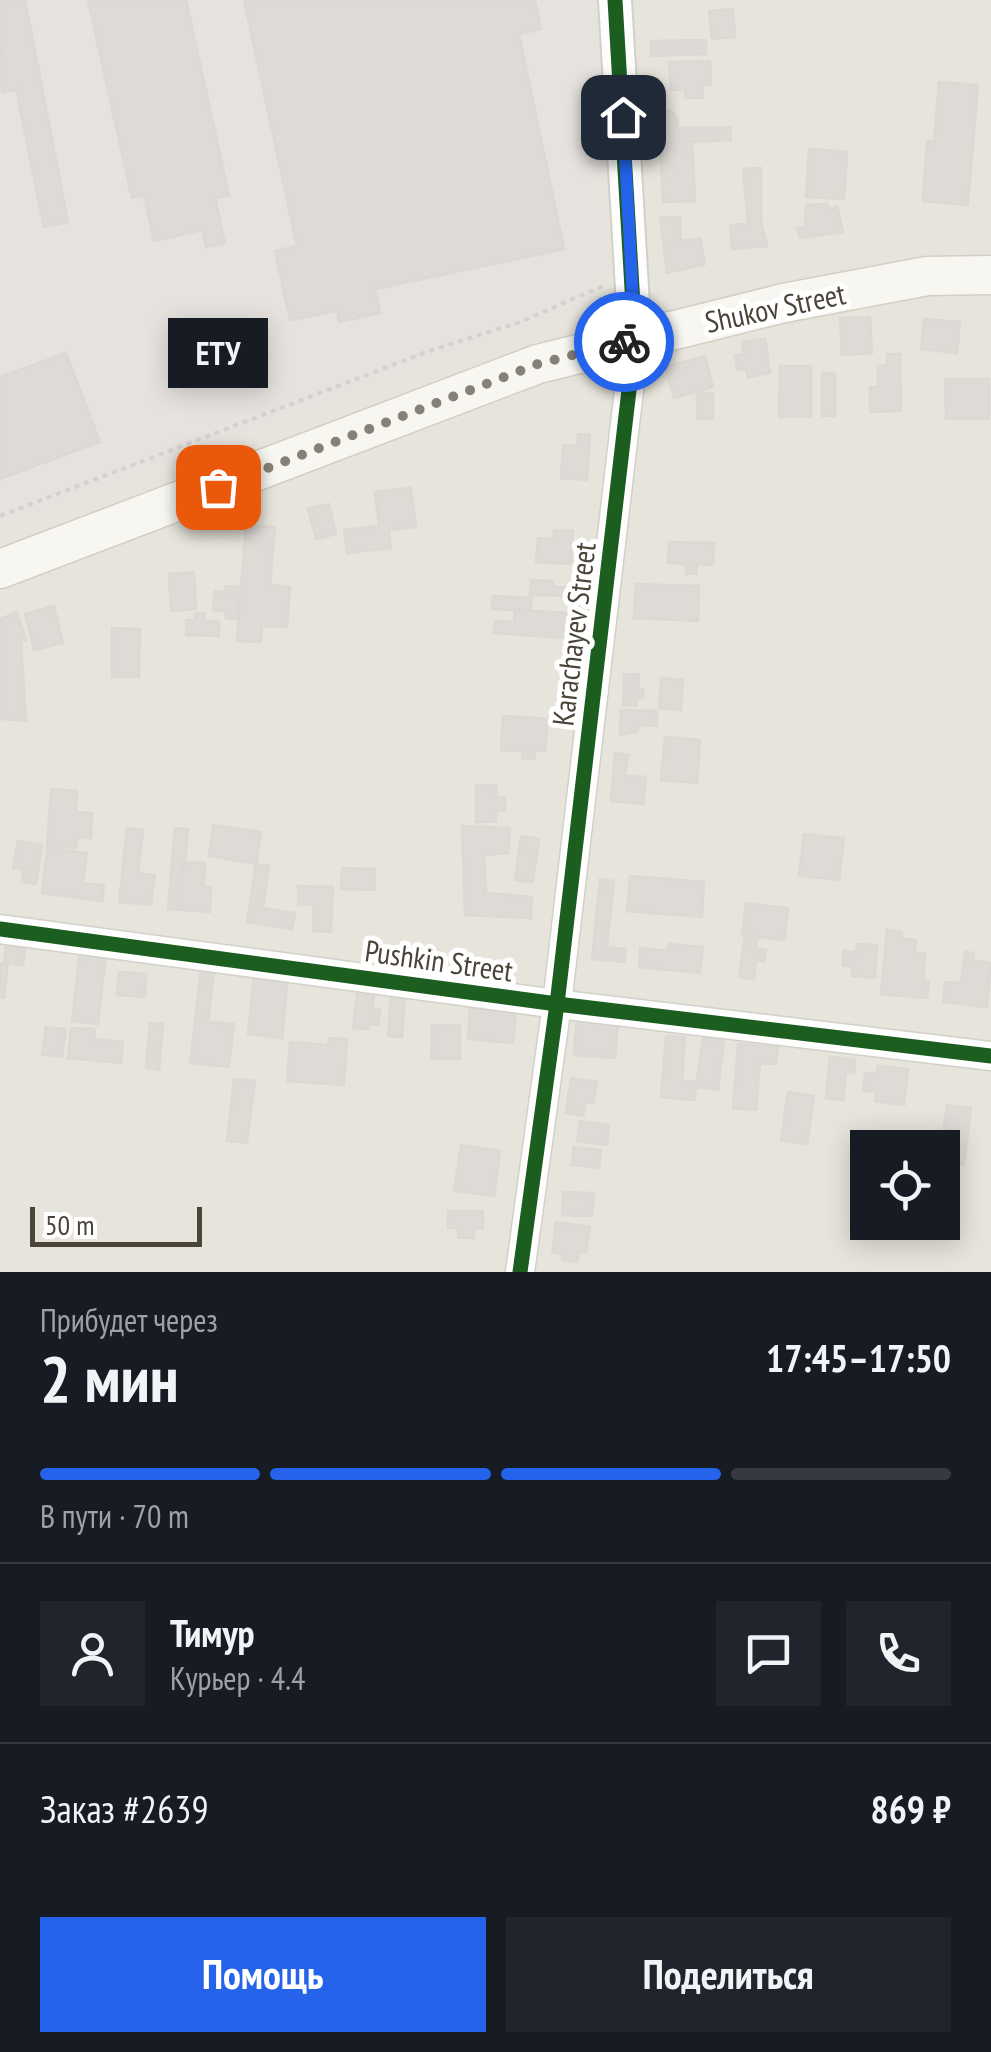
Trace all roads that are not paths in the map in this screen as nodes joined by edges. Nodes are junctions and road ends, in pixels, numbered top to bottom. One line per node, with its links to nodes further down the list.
1 (616, 0): 3 (street, Karachayev Street)
2 (991, 275): 3 (main road, Shukov Street)
3 (635, 339): 4 (main road, Shukov Street); 6 (street, Karachayev Street)
4 (0, 569)
5 (0, 929): 6 (street, Pushkin Street)
6 (557, 1004): 7 (street, Pushkin Street); 8 (street, Karachayev Street)
7 (991, 1056)
8 (520, 1272)

